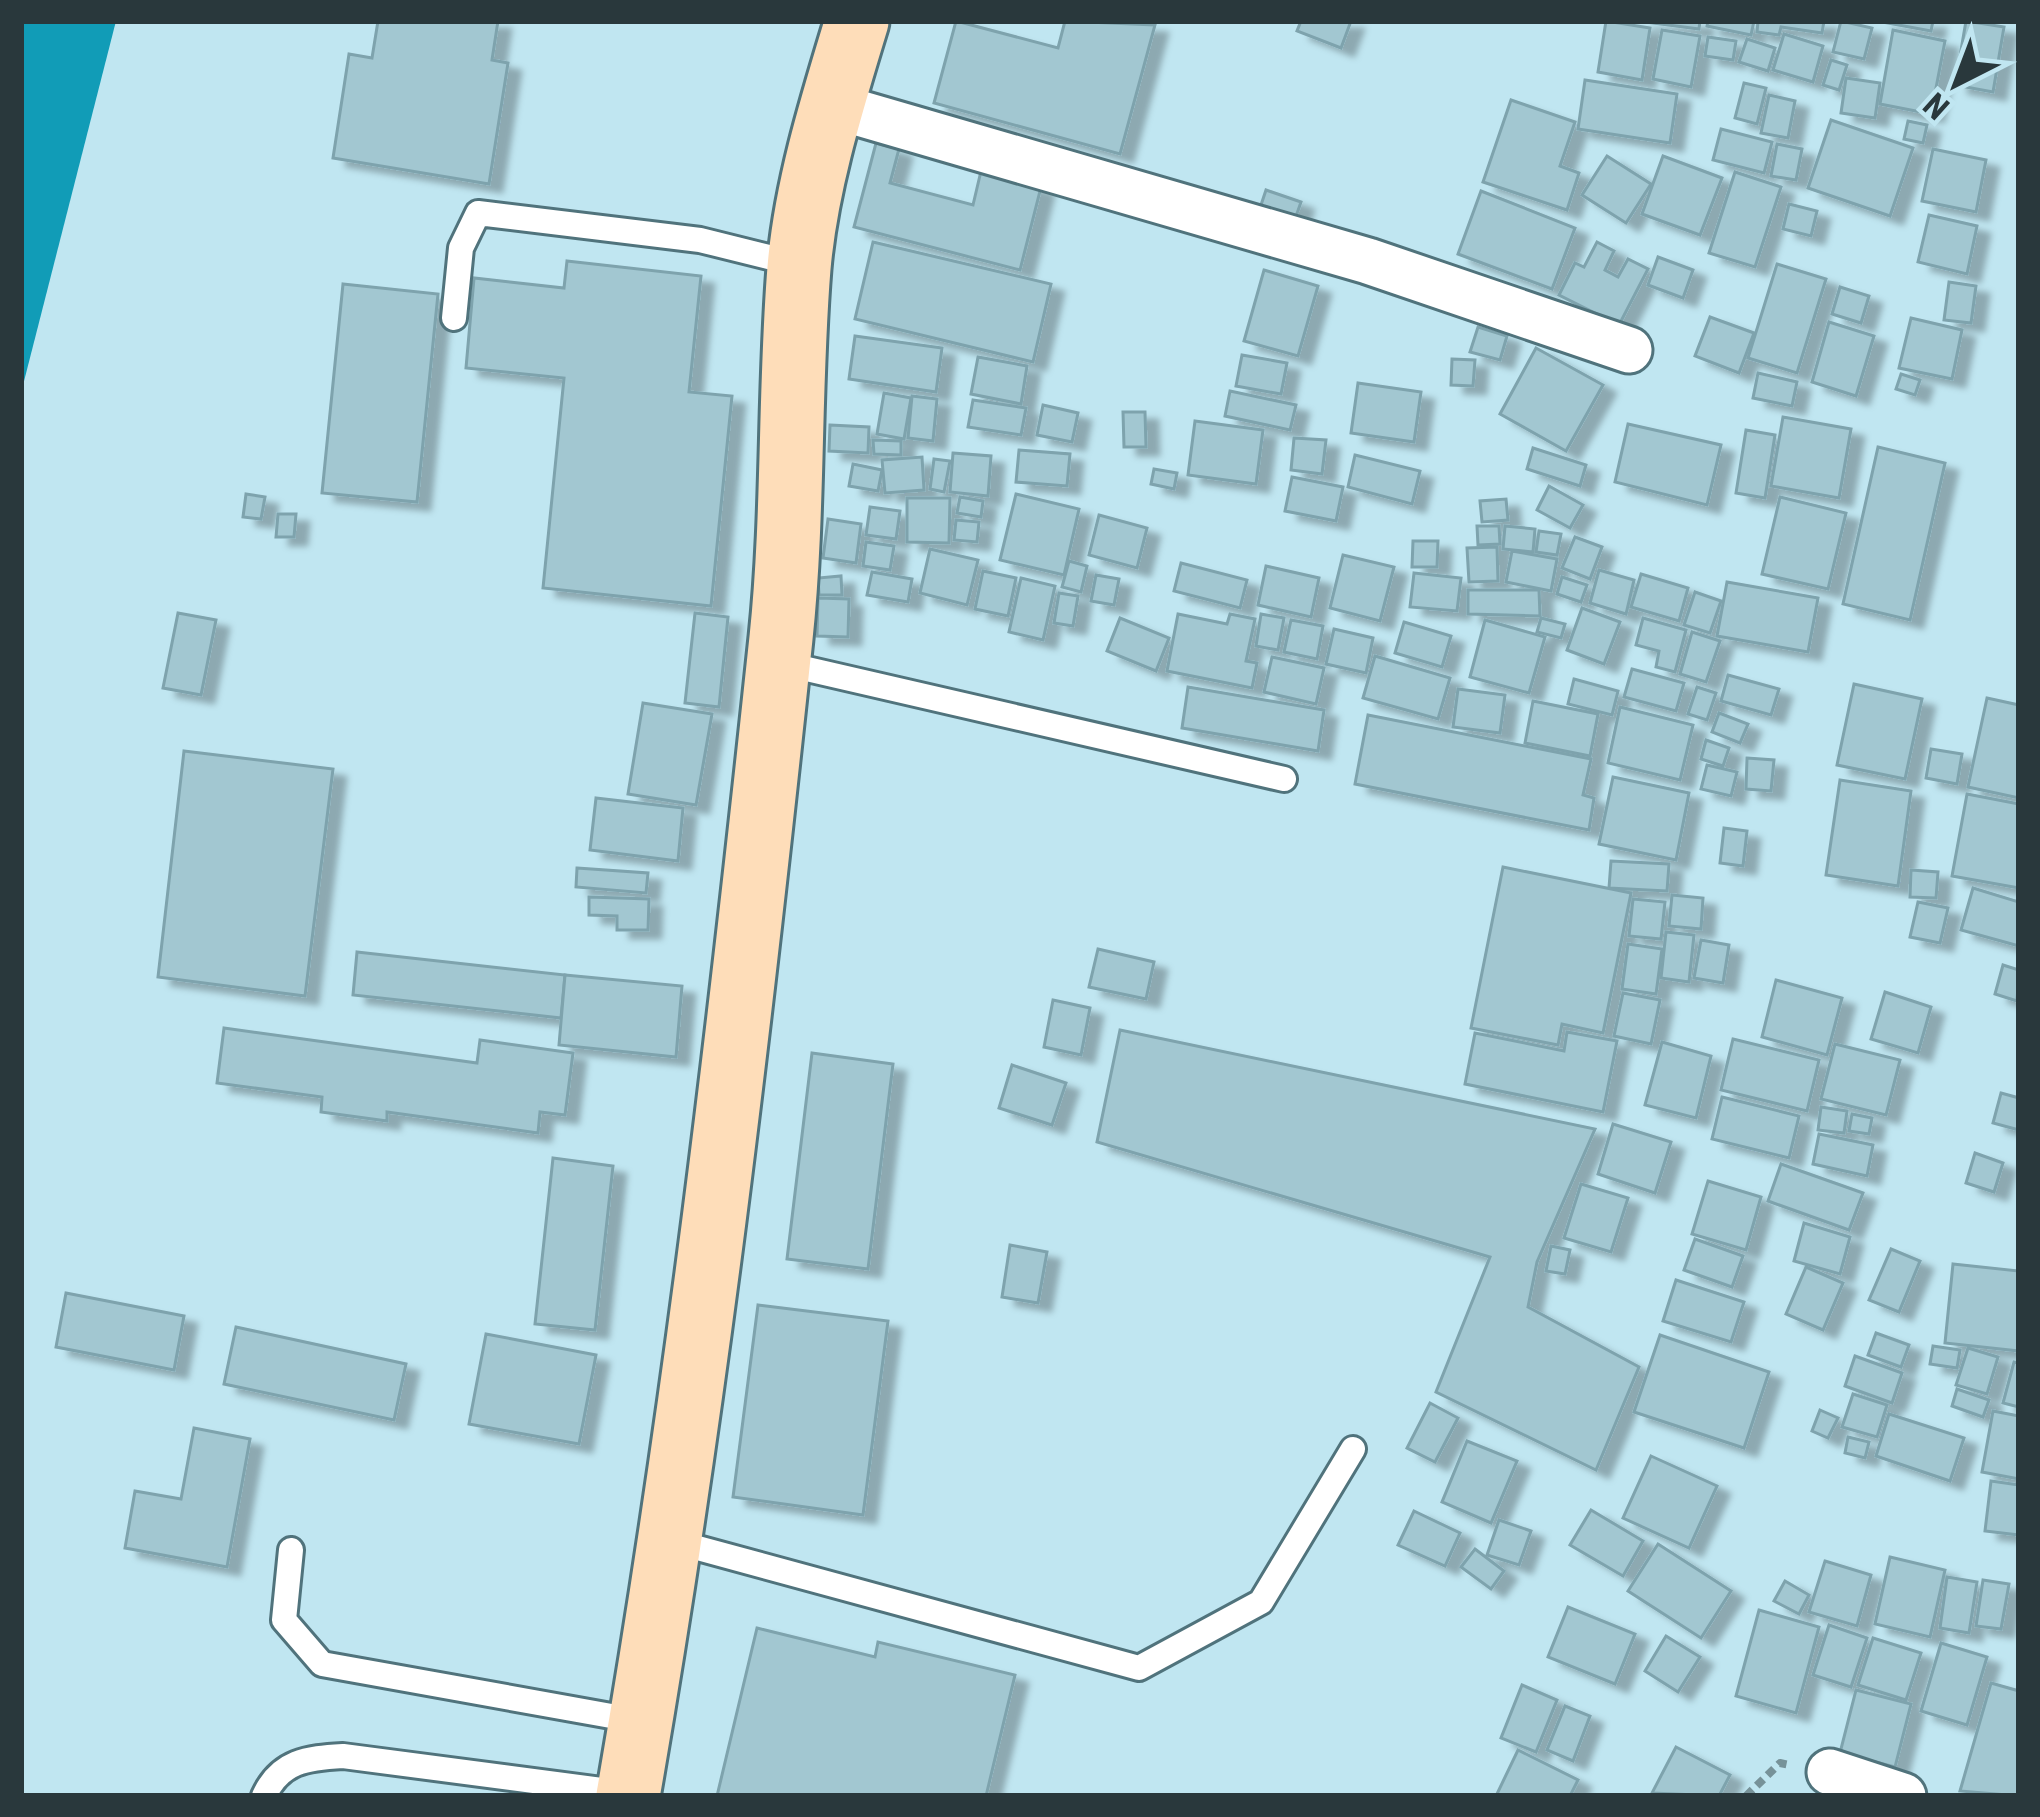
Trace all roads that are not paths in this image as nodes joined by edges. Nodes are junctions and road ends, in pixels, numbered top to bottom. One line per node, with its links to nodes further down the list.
1 (857, 21): 2 (main road)
2 (831, 105): 3 (main road); 5 (street)
3 (799, 265): 4 (lane); 6 (main road)
4 (454, 318)
5 (1629, 350)
6 (778, 662): 7 (lane); 9 (main road)
7 (1284, 779)
8 (1353, 1449): 9 (lane)
9 (672, 1540): 11 (main road)
10 (291, 1550): 11 (lane)
11 (641, 1721): 13 (main road)
12 (1830, 1772): 15 (street)
13 (628, 1795): 14 (lane)
14 (264, 1796)
15 (1904, 1796)

